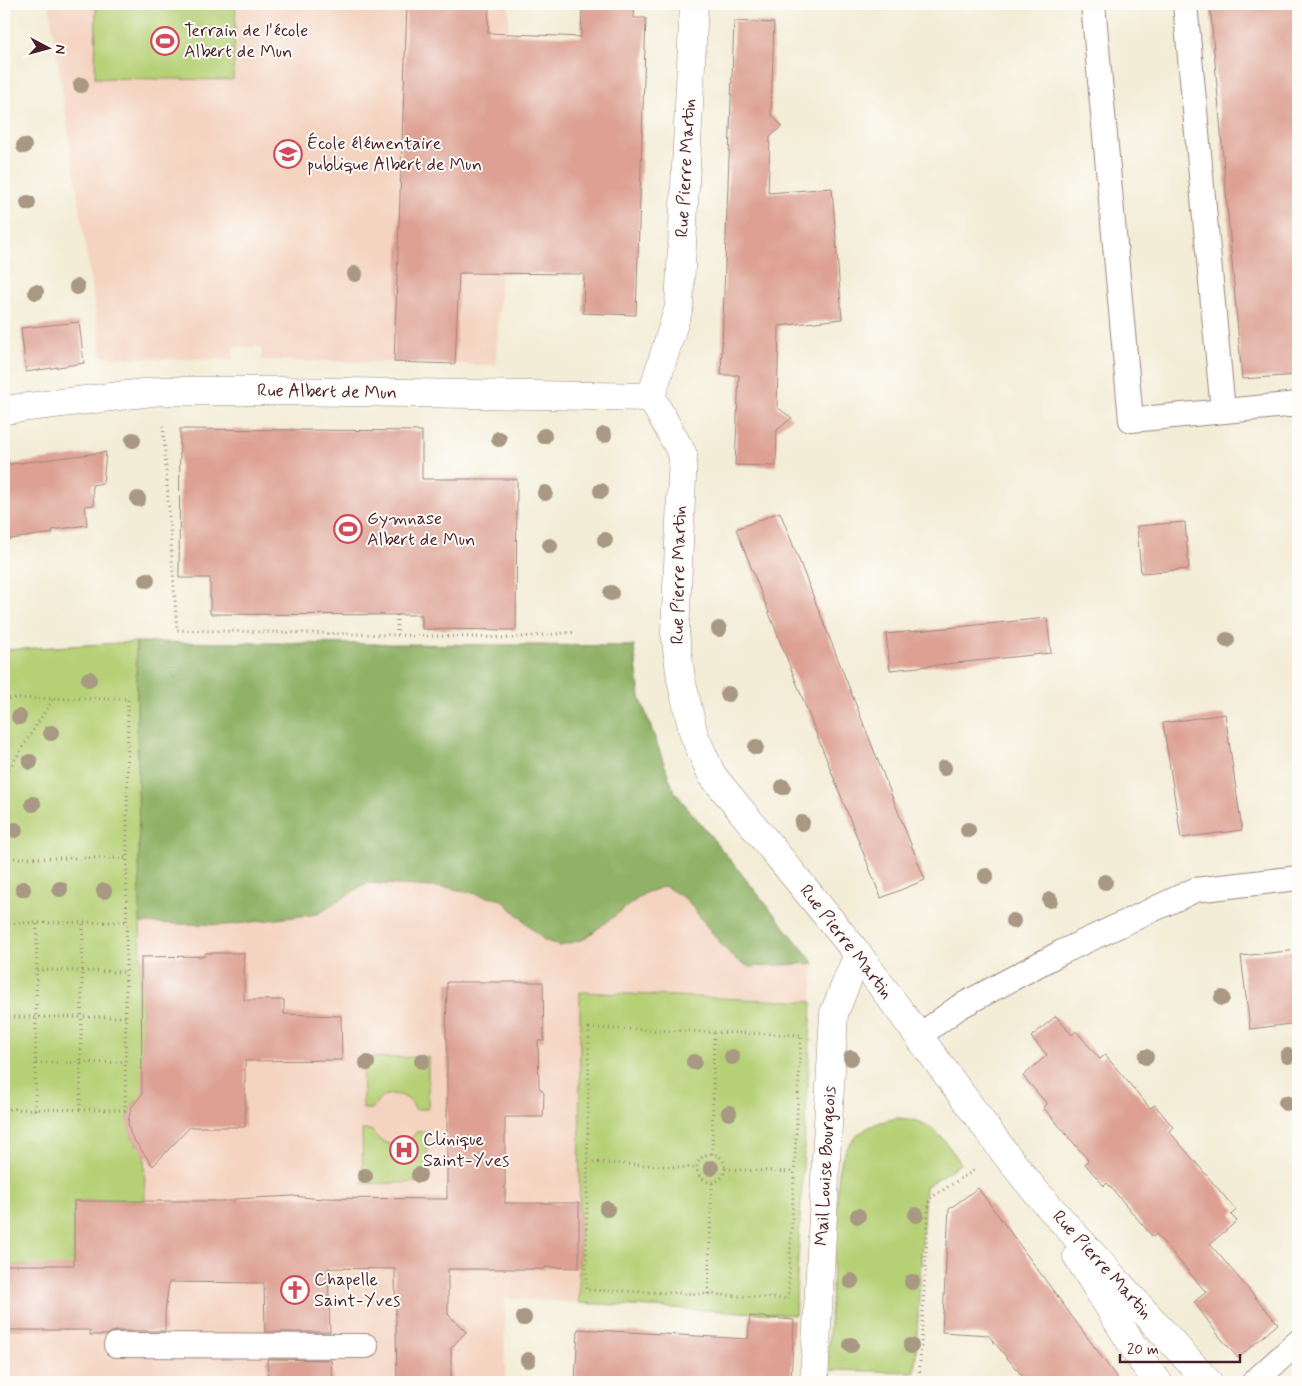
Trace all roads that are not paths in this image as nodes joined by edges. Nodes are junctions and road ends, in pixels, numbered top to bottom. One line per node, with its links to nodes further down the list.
1 (694, 4): 4 (street, Rue Pierre Martin)
2 (1093, 4): 7 (lane)
3 (1185, 4): 7 (lane)
4 (651, 398): 6 (street, Rue Albert de Mun); 9 (street, Rue Pierre Martin)
5 (1298, 404): 7 (lane)
6 (4, 410)
7 (1224, 411)
8 (1298, 878): 10 (lane)
9 (858, 954): 10 (street, Rue Pierre Martin); 15 (street, Mail Louise Bourgeois)
10 (919, 1036): 11 (street, Rue Pierre Martin)
11 (1036, 1192): 16 (street, Rue Pierre Martin); 17 (street, Rue Pierre Martin)
12 (1298, 1342): 18 (lane)
13 (116, 1345): 14 (lane)
14 (366, 1346)
15 (814, 1382)
16 (1158, 1382)
17 (1208, 1382)
18 (1254, 1382)

